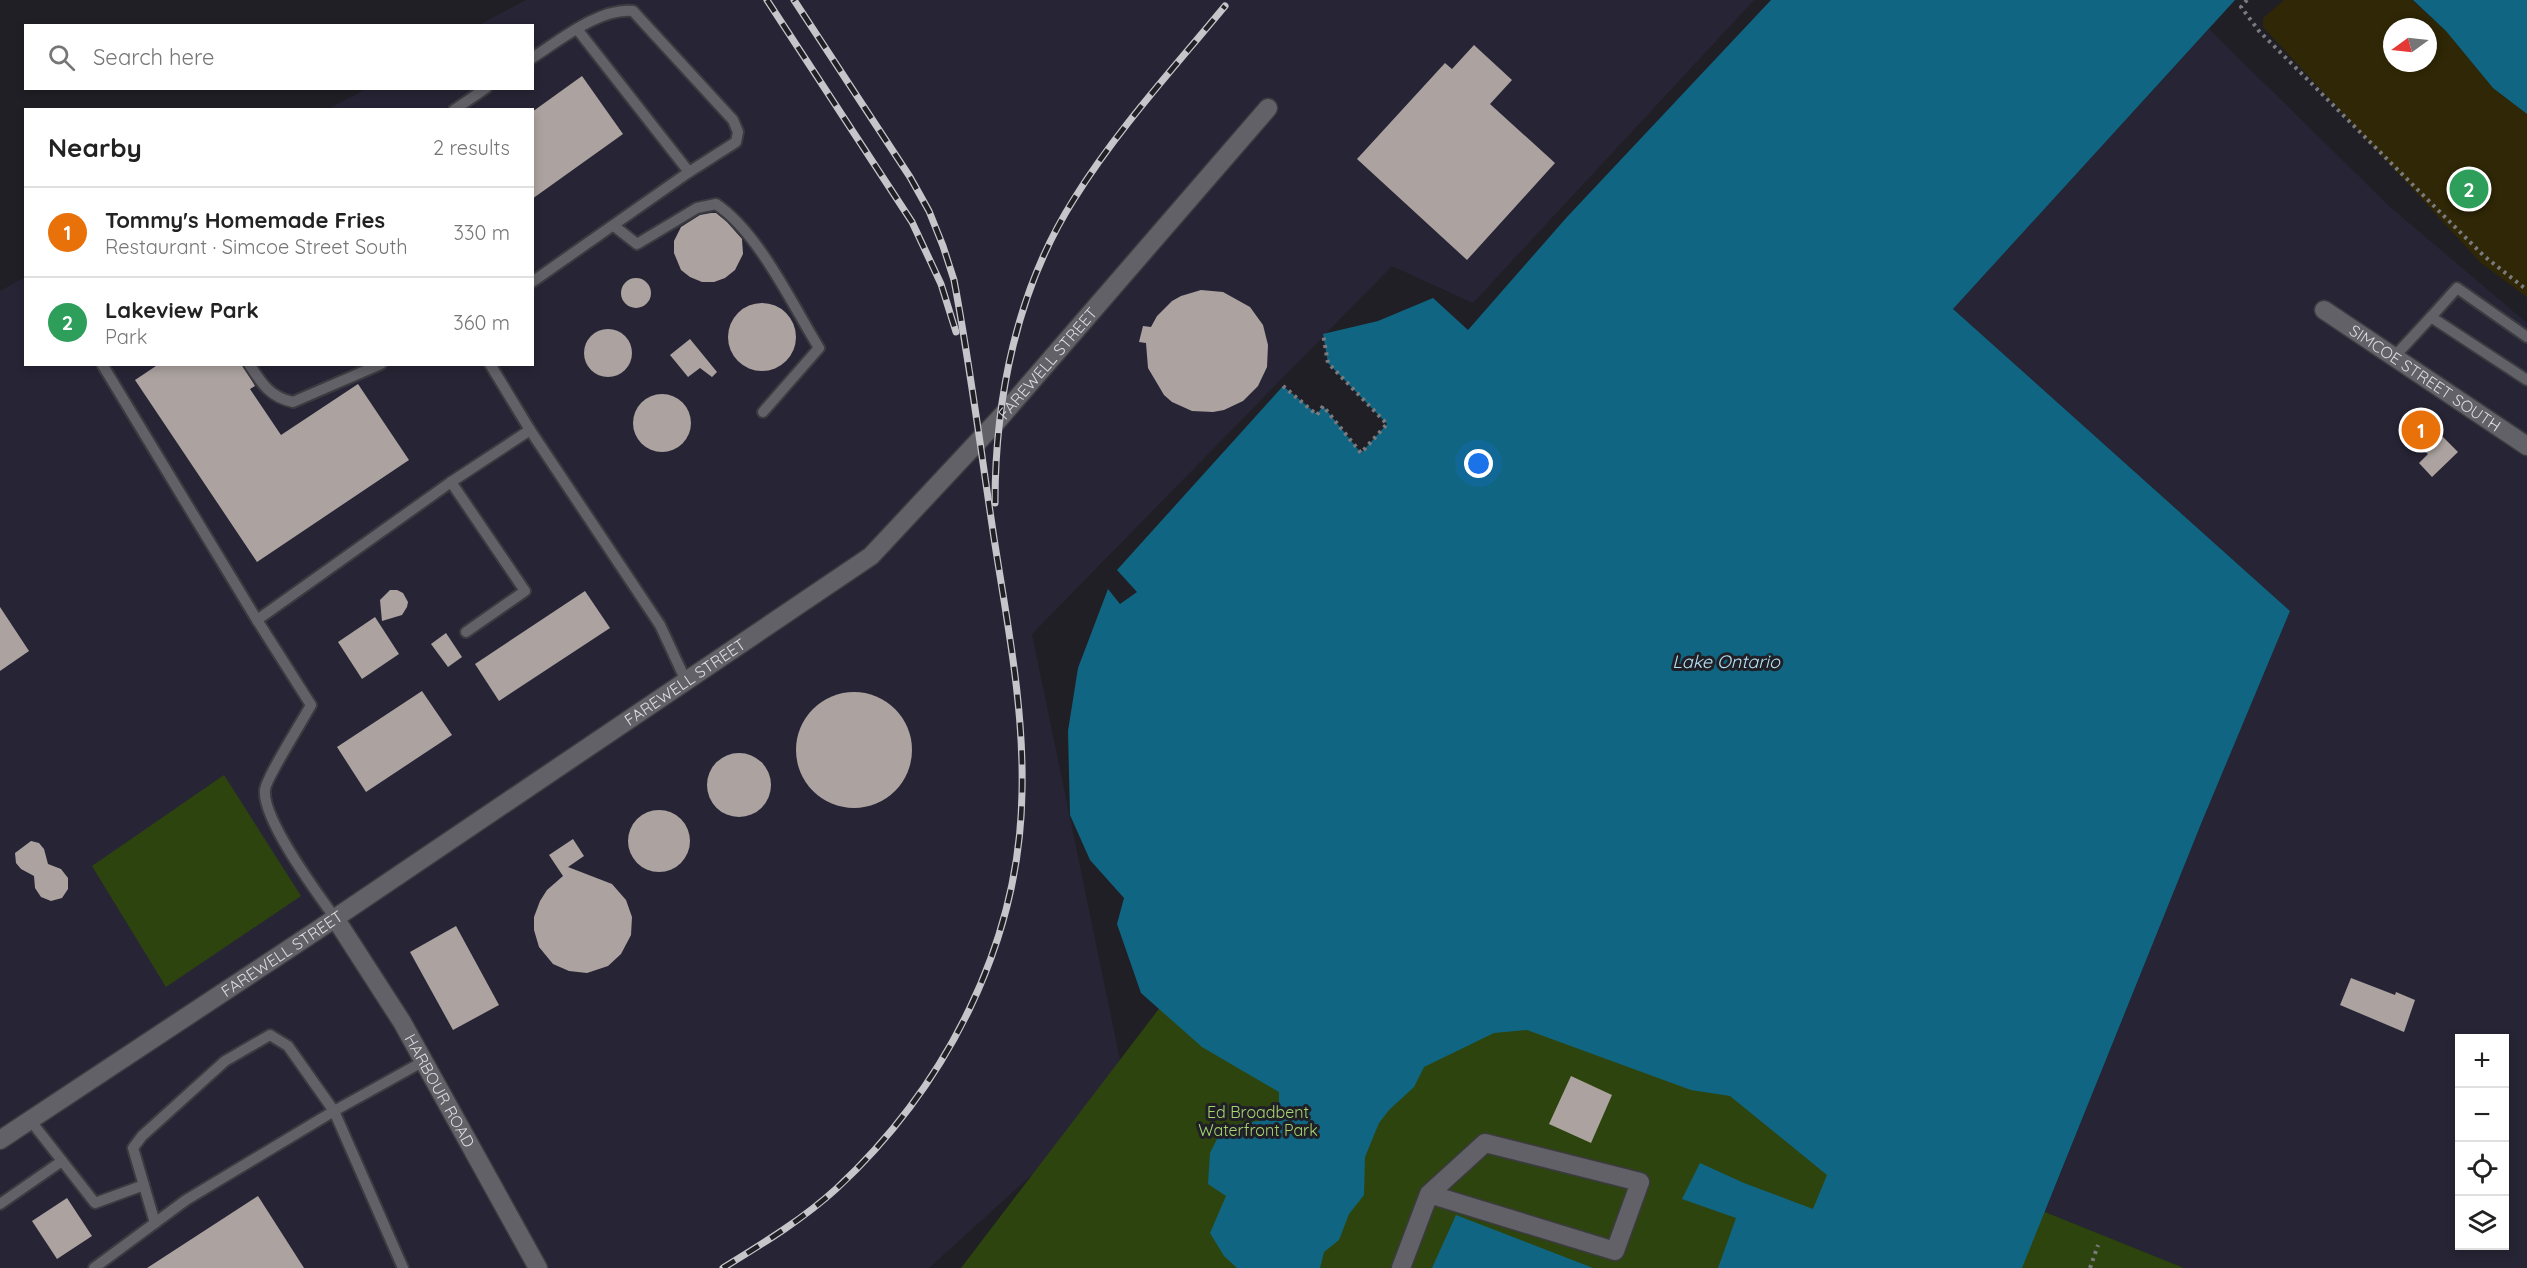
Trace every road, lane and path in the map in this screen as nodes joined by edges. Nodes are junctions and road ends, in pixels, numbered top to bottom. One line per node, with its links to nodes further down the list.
1 (2247, 0): 10 (path)
2 (578, 29): 3 (lane); 7 (lane); 7 (lane)
3 (534, 57)
4 (483, 90): 5 (lane)
5 (457, 108)
6 (1268, 108): 28 (street, FAREWELL STREET)
7 (689, 172): 8 (lane)
8 (614, 226): 9 (lane); 22 (lane)
9 (534, 281)
10 (2527, 290)
11 (2324, 310): 15 (street, SIMCOE STREET SOUTH)
12 (2431, 317): 14 (lane); 15 (lane); 20 (lane)
13 (1323, 334): 21 (path)
14 (2527, 337)
15 (2394, 357): 24 (street, SIMCOE STREET SOUTH)
16 (103, 366): 26 (lane)
17 (250, 366): 18 (lane)
18 (376, 366)
19 (491, 366): 23 (lane)
20 (2527, 380)
21 (1282, 386)
22 (764, 412)
23 (530, 430): 25 (lane); 28 (lane)
24 (2527, 446)
25 (451, 482): 26 (lane); 27 (lane)
26 (257, 620): 29 (lane)
27 (466, 632)
28 (686, 681): 29 (street, FAREWELL STREET)
29 (335, 918): 30 (street, HARBOUR ROAD); 32 (street, FAREWELL STREET)
30 (424, 1061): 31 (lane); 42 (street, HARBOUR ROAD)
31 (334, 1111): 35 (lane); 38 (lane); 41 (lane)
32 (30, 1120): 33 (street, FAREWELL STREET); 34 (lane)
33 (0, 1140)
34 (62, 1161): 35 (lane); 37 (lane)
35 (144, 1185): 38 (lane)
36 (1429, 1194): 36 (street); 43 (street)
37 (0, 1204)
38 (155, 1223): 40 (lane)
39 (2098, 1245): 44 (path)
40 (94, 1268)
41 (403, 1268)
42 (538, 1268)
43 (1401, 1268)
44 (2090, 1268)

